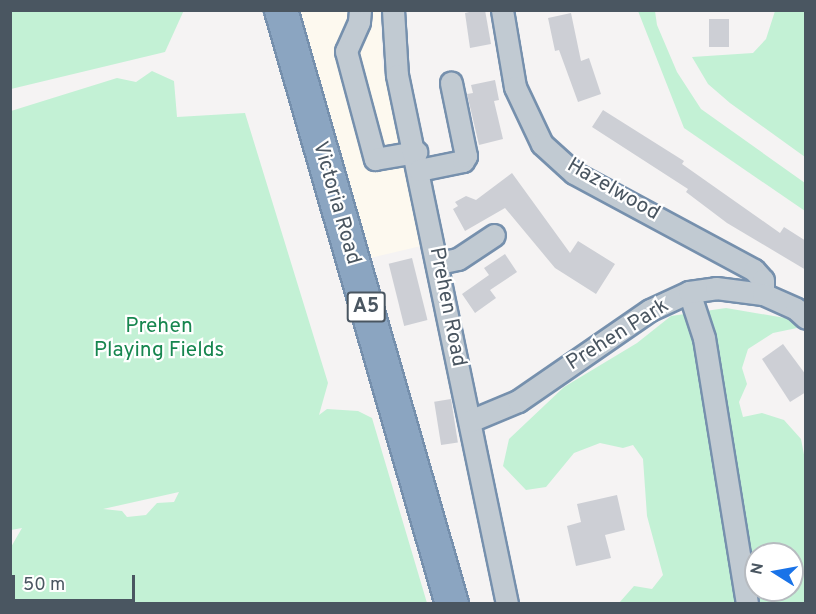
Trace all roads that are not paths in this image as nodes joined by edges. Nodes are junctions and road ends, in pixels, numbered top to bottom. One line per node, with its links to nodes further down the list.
1 (281, 10): 13 (highway, Victoria Road / A5)
2 (360, 10): 6 (street)
3 (393, 10): 6 (street, Prehen Road)
4 (501, 10): 10 (street, Hazelwood)
5 (451, 83): 6 (street)
6 (418, 161): 8 (street, Prehen Road)
7 (494, 235): 8 (street)
8 (439, 263): 12 (street, Prehen Road)
9 (689, 292): 10 (street, Prehen Park); 12 (street, Prehen Park); 15 (street)
10 (763, 294): 11 (street, Prehen Park)
11 (806, 318)
12 (470, 421): 14 (street, Prehen Road)
13 (452, 603)
14 (507, 603)
15 (747, 603)

